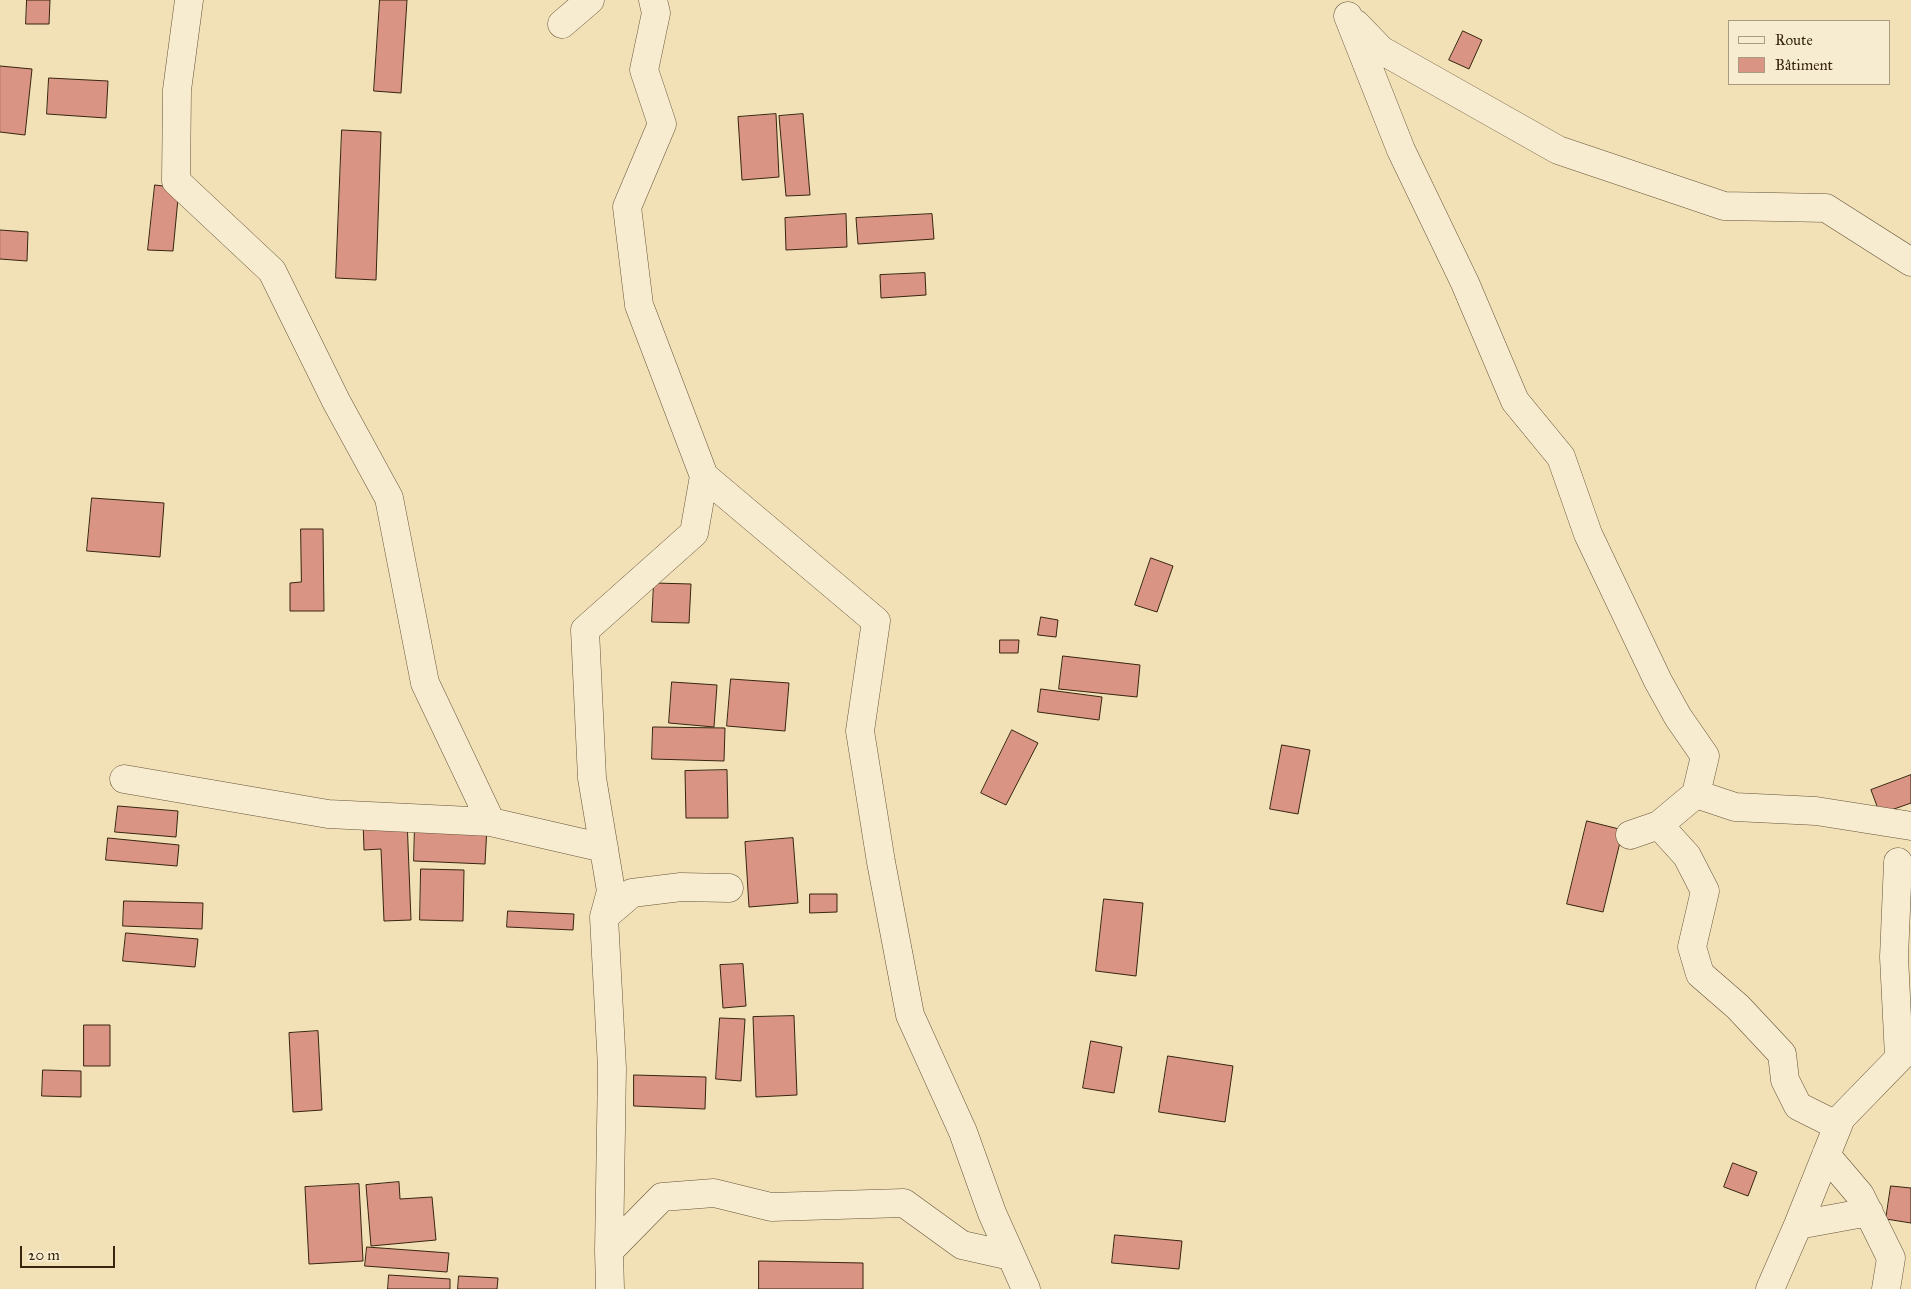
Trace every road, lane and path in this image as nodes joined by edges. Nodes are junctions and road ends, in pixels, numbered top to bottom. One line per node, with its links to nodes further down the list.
1 (189, 0): 9 (street)
2 (590, 0): 4 (street)
3 (653, 0): 6 (street)
4 (562, 24)
5 (1911, 262): 8 (street)
6 (704, 476): 13 (street); 23 (street)
7 (124, 779): 9 (street)
8 (1696, 794): 10 (street); 11 (street)
9 (491, 822): 13 (street)
10 (1659, 825): 12 (street); 18 (street)
11 (1911, 826)
12 (1630, 835)
13 (604, 848): 16 (street)
14 (1898, 862): 17 (street)
15 (729, 888): 16 (street)
16 (604, 917): 22 (street)
17 (1905, 1052): 18 (street)
18 (1838, 1126): 19 (street)
19 (1826, 1155): 20 (street); 21 (street)
20 (1870, 1212): 21 (street); 27 (street)
21 (1798, 1225): 26 (street)
22 (609, 1251): 23 (street); 24 (street)
23 (1011, 1256): 25 (street)
24 (610, 1289)
25 (1026, 1289)
26 (1770, 1289)
27 (1886, 1289)

